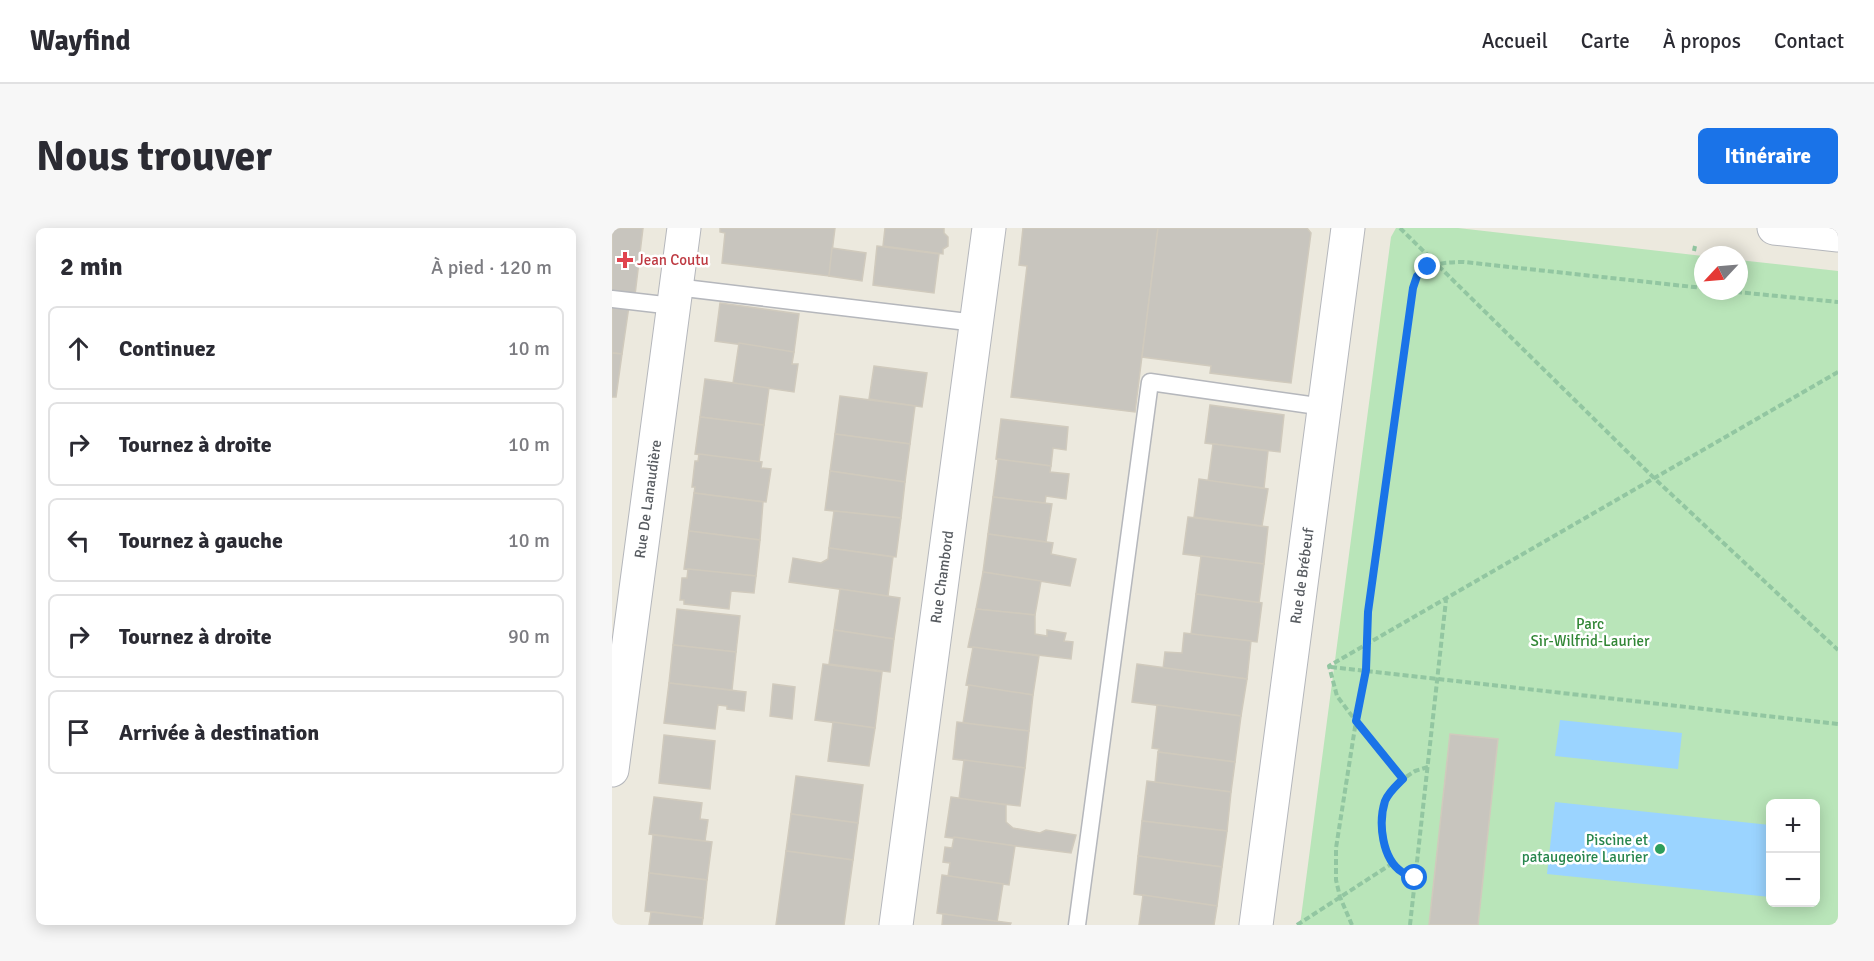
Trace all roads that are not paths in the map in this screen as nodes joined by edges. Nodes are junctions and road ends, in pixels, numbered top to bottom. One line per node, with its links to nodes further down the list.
1 (684, 228): 6 (street, Rue De Lanaudière)
2 (989, 228): 8 (street, Rue Chambord)
3 (1348, 228): 9 (street, Rue de Brébeuf)
4 (1774, 228): 5 (street)
5 (1838, 235)
6 (674, 297): 7 (lane); 8 (lane); 10 (street, Rue De Lanaudière)
7 (612, 299)
8 (976, 323): 11 (street, Rue Chambord)
9 (1324, 407): 12 (lane); 13 (street, Rue de Brébeuf)
10 (612, 770)
11 (896, 925)
12 (1077, 925)
13 (1256, 925)

